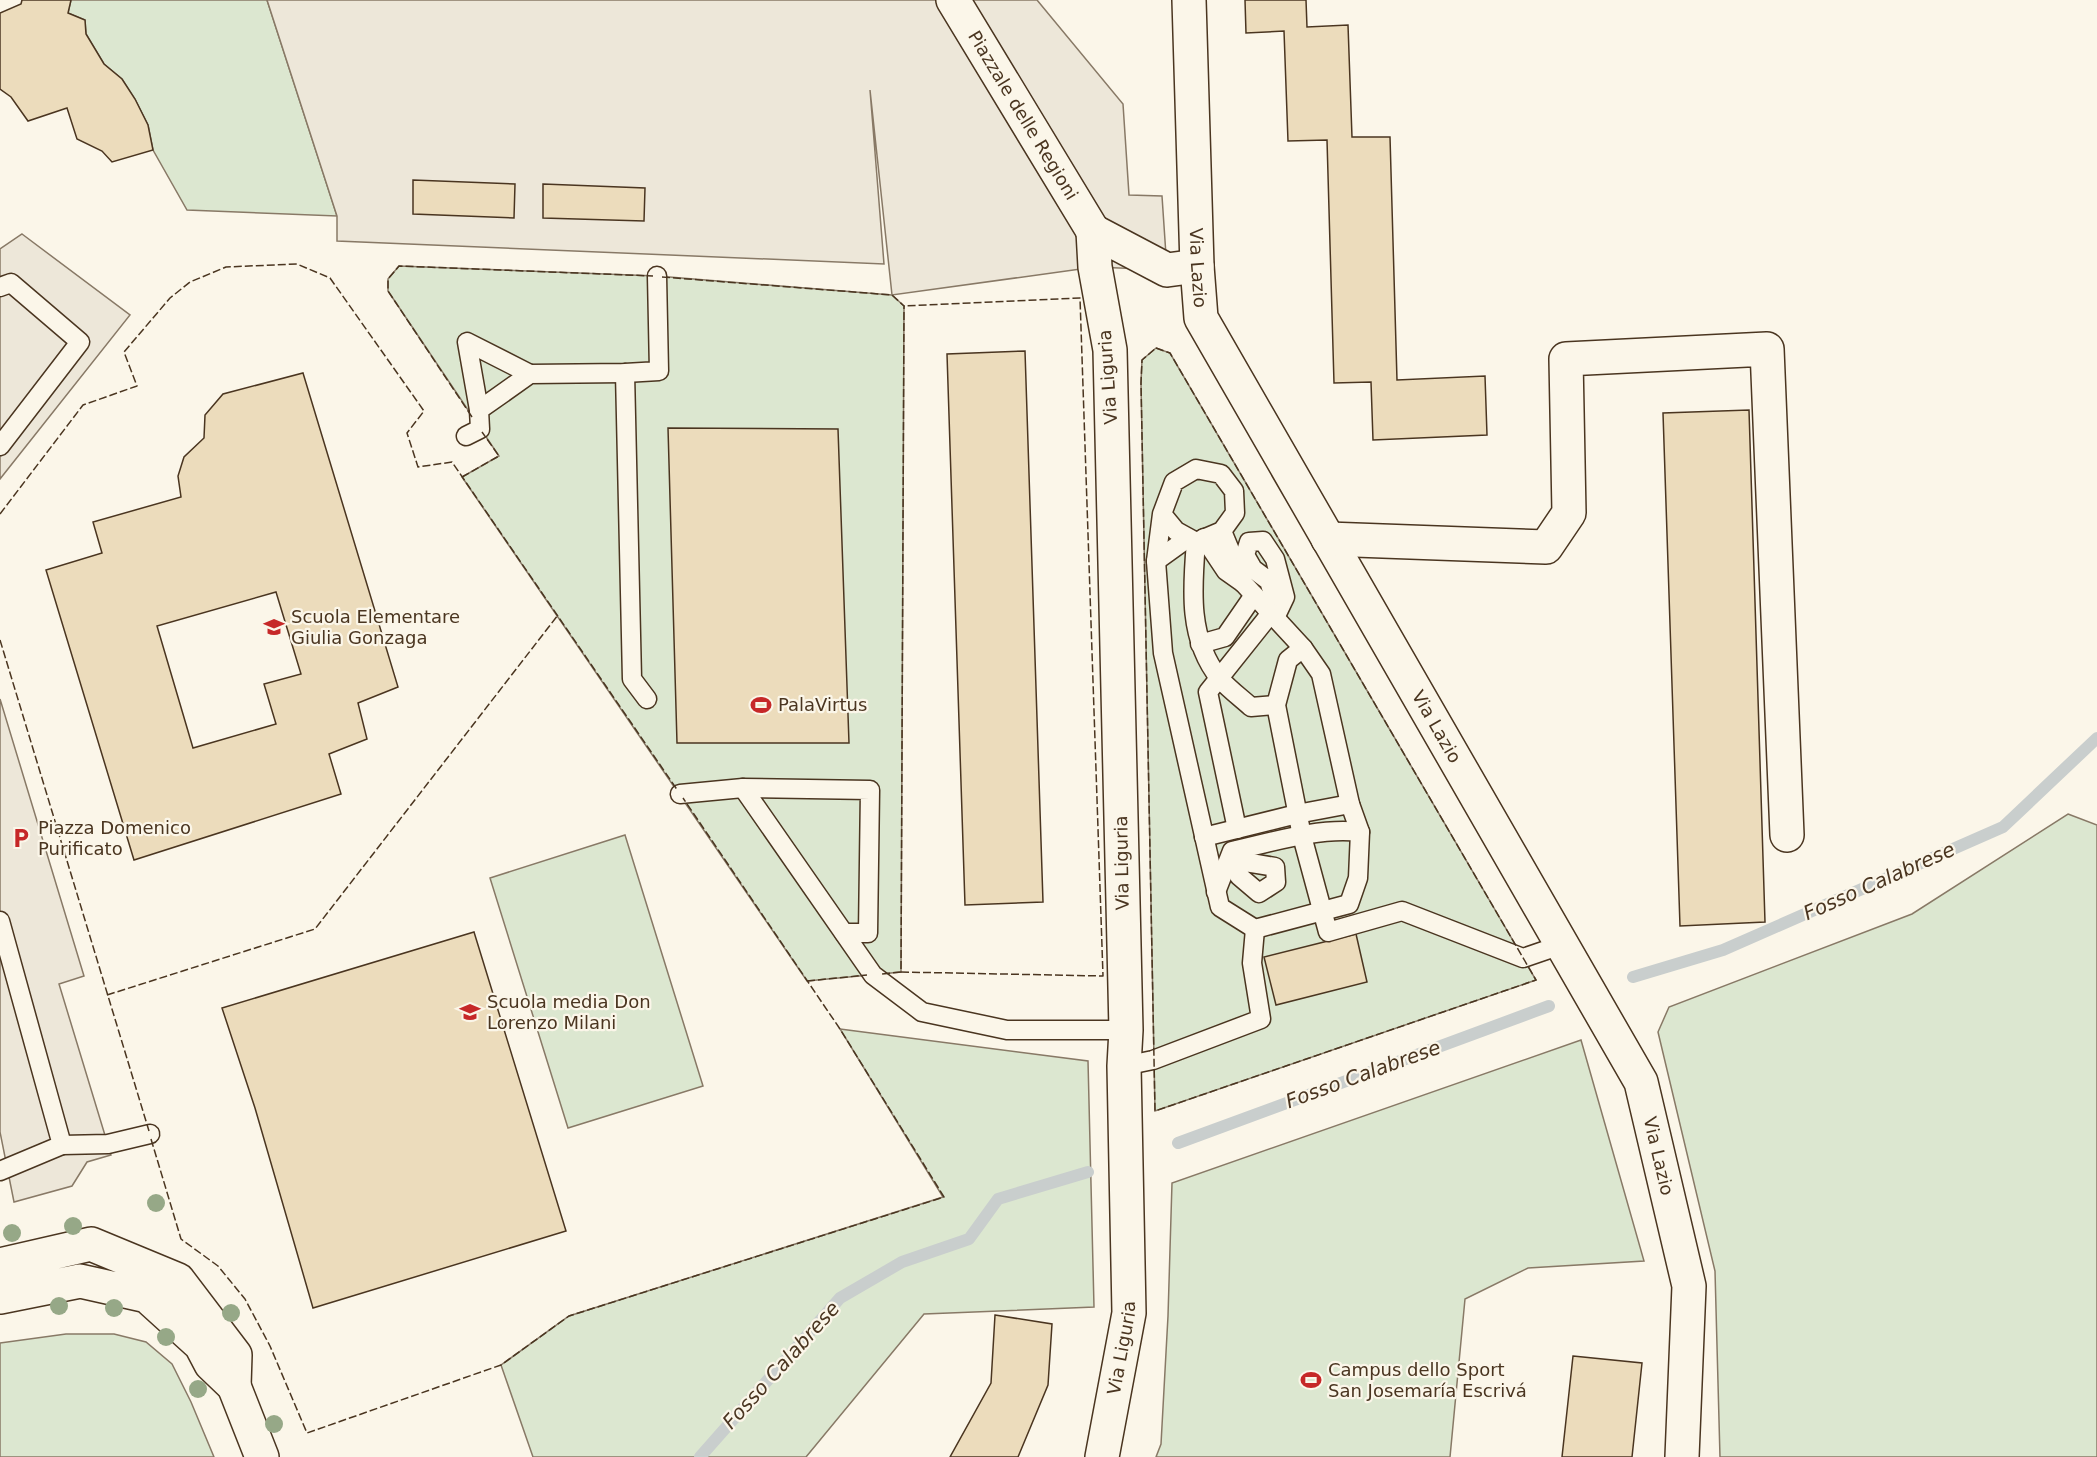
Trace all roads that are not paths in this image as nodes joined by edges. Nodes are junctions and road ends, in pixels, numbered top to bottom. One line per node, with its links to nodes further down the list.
1 (953, 0): 3 (street, Piazzale delle Regioni)
2 (1188, 0): 5 (street, Via Lazio)
3 (1093, 231): 4 (street, Piazzale delle Regioni); 5 (street)
4 (1095, 267): 40 (street, Via Liguria)
5 (1182, 268): 15 (street, Via Lazio)
6 (657, 276): 8 (lane)
7 (0, 287): 12 (lane)
8 (625, 373): 9 (lane); 23 (lane)
9 (530, 374): 10 (lane); 10 (lane)
10 (478, 410): 11 (lane)
11 (466, 436)
12 (0, 446)
13 (1162, 514): 14 (lane); 16 (lane); 17 (lane)
14 (1222, 531): 16 (lane); 18 (lane)
15 (1328, 539): 31 (street); 39 (street, Via Lazio)
16 (1196, 540): 17 (lane); 18 (lane); 20 (lane)
17 (1156, 561): 33 (lane)
18 (1249, 589): 19 (lane); 20 (lane)
19 (1271, 614): 21 (lane); 22 (lane)
20 (1200, 644): 22 (lane)
21 (1303, 648): 24 (lane); 27 (lane)
22 (1220, 678): 24 (lane); 29 (lane)
23 (646, 699)
24 (1276, 705): 28 (lane)
25 (743, 788): 26 (lane); 38 (lane); 38 (lane)
26 (680, 794)
27 (1350, 804): 28 (lane); 30 (lane)
28 (1297, 814): 29 (lane); 32 (lane)
29 (1237, 829): 33 (lane)
30 (1360, 832): 32 (lane); 35 (lane)
31 (1788, 835)
32 (1302, 836): 34 (lane); 35 (lane)
33 (1204, 837): 34 (lane)
34 (1216, 892): 37 (lane)
35 (1323, 911): 37 (lane); 39 (lane)
36 (0, 921): 43 (lane)
37 (1254, 929): 41 (lane)
38 (844, 933): 40 (lane)
39 (1561, 945): 50 (street, Via Lazio)
40 (1126, 1030): 41 (street, Via Liguria)
41 (1124, 1066): 49 (street, Via Liguria)
42 (150, 1134): 43 (lane)
43 (62, 1145): 44 (lane)
44 (0, 1171)
45 (0, 1264): 47 (street)
46 (0, 1297): 47 (street)
47 (234, 1386): 48 (street)
48 (262, 1457)
49 (1102, 1457)
50 (1682, 1457)

